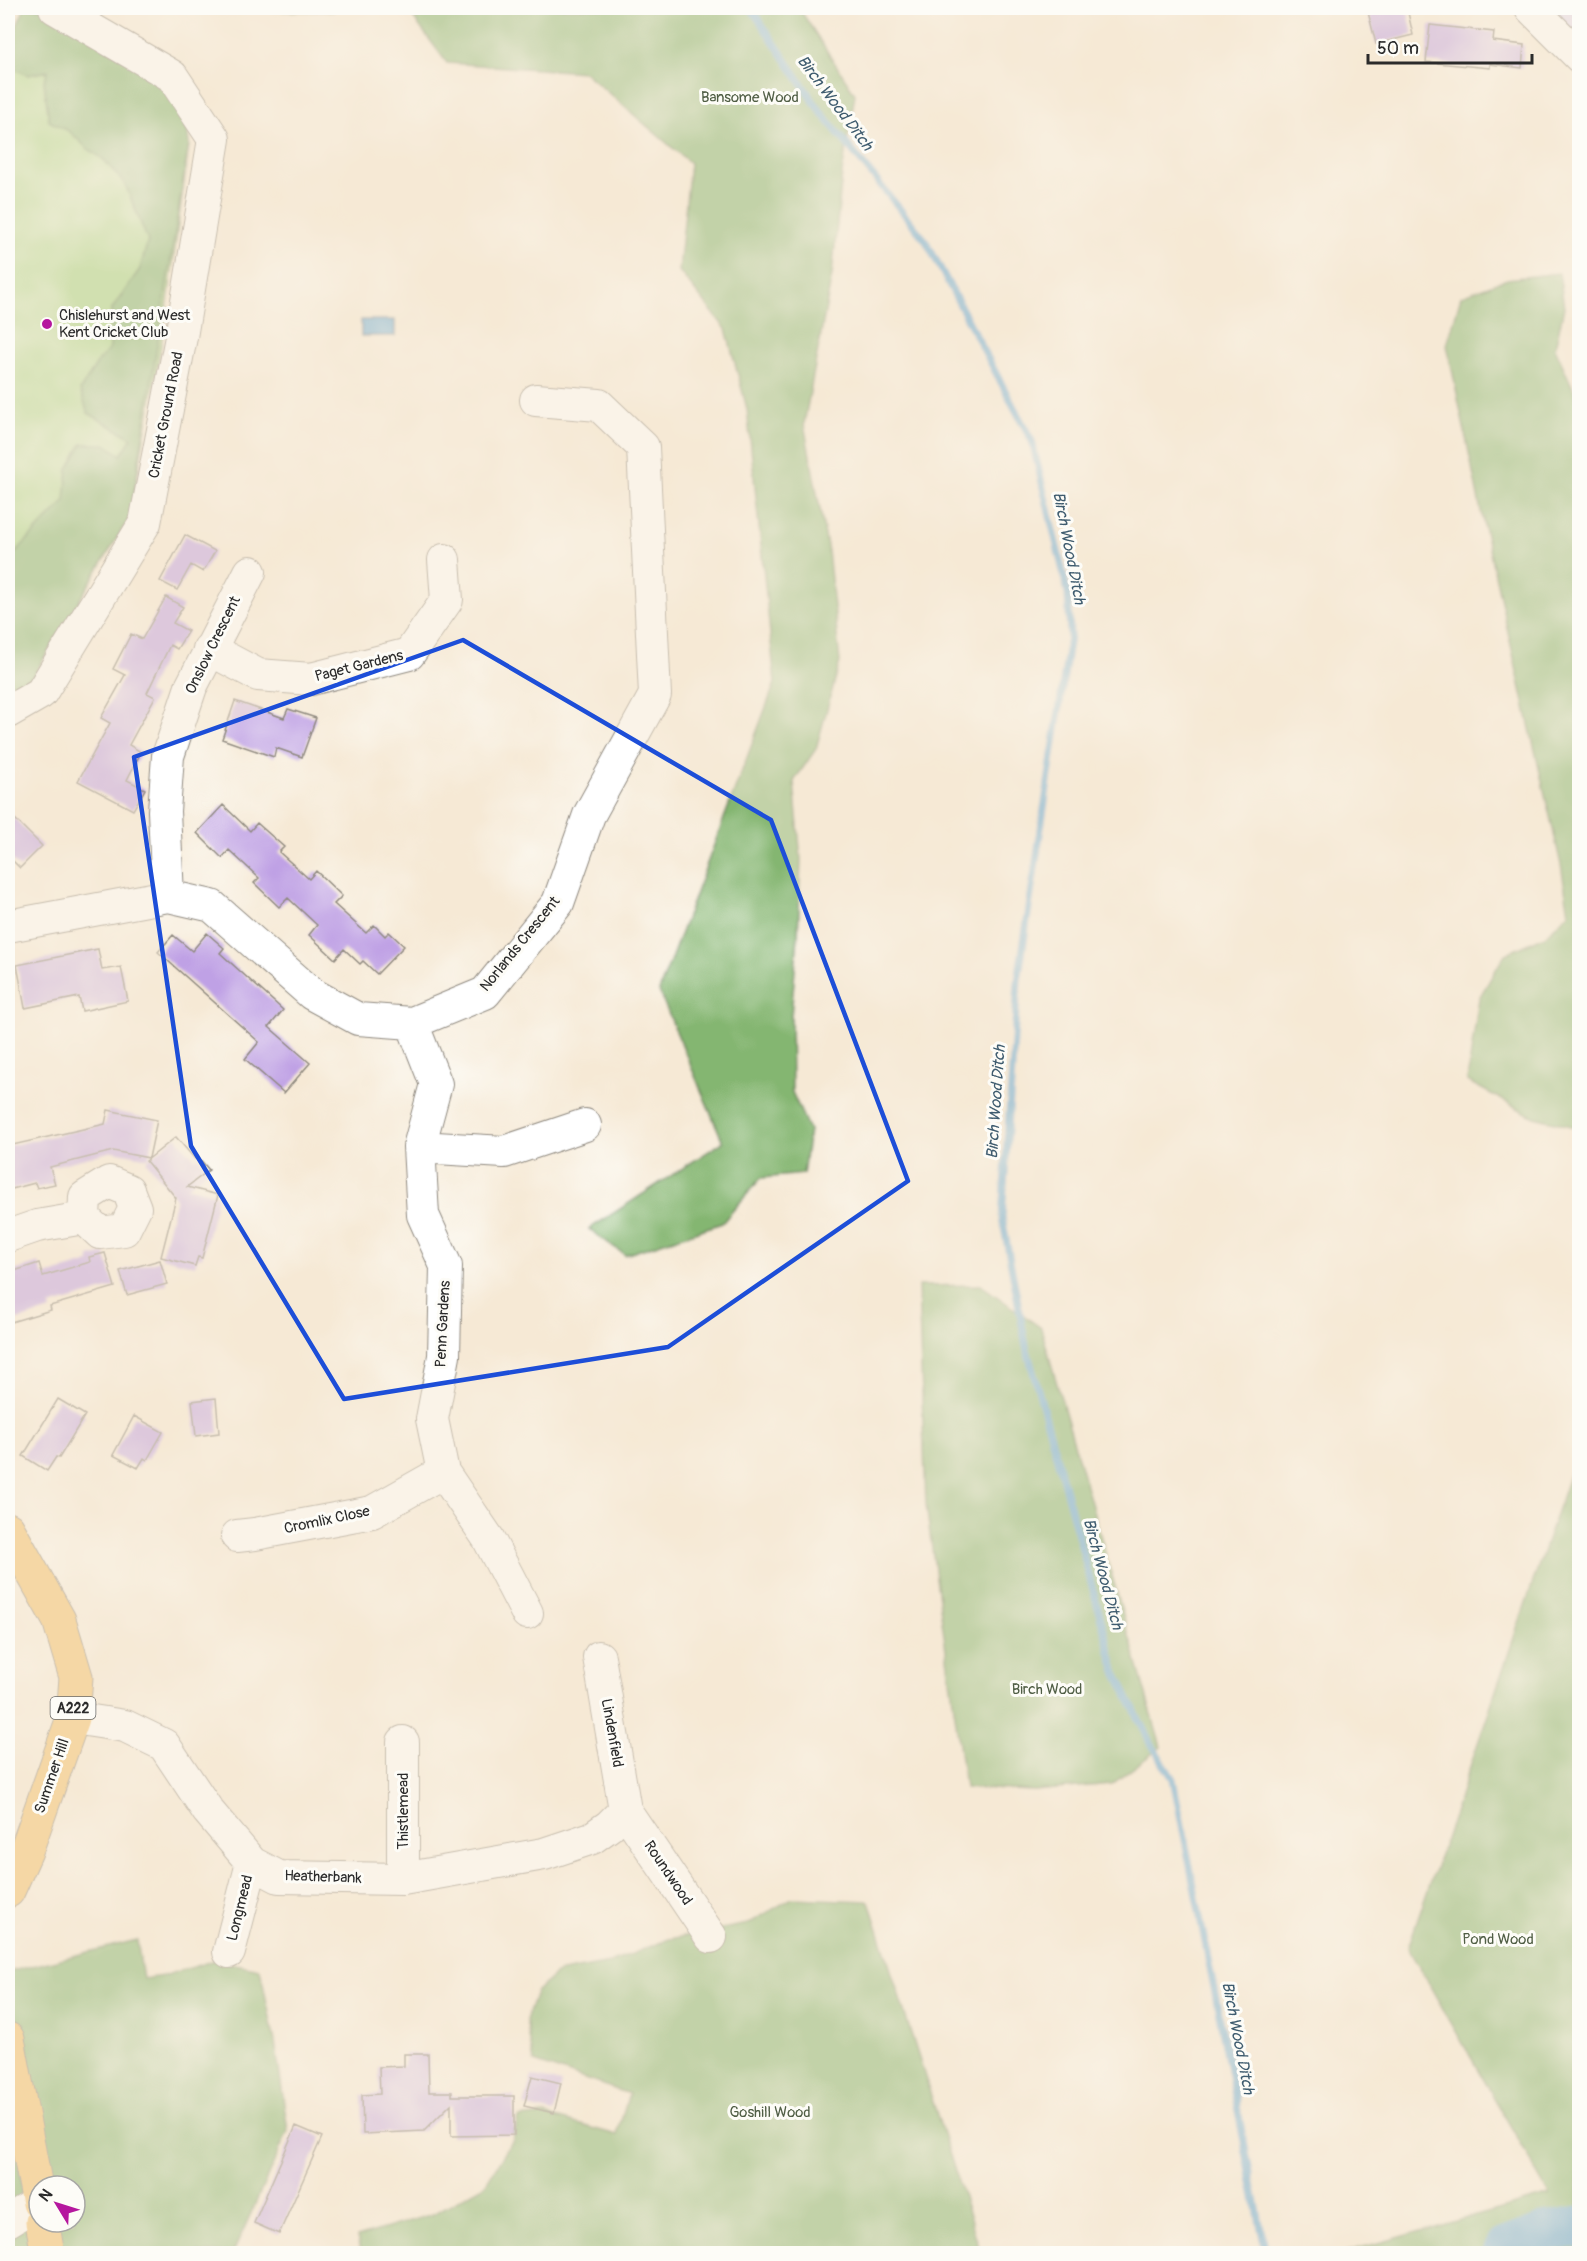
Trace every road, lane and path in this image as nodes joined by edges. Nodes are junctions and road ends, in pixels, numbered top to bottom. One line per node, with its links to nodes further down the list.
1 (55, 8): 8 (street, Cricket Ground Road)
2 (1531, 8): 3 (street)
3 (1580, 57)
4 (536, 400): 11 (street, Norlands Crescent)
5 (444, 560): 7 (street, Paget Gardens)
6 (250, 572): 7 (street, Onslow Crescent)
7 (209, 650): 9 (street, Onslow Crescent)
8 (8, 712)
9 (168, 896): 10 (street, Norlands Crescent); 11 (street, Norlands Crescent)
10 (8, 926)
11 (412, 1023): 13 (street, Penn Gardens)
12 (585, 1125): 13 (street)
13 (419, 1148): 16 (street, Penn Gardens)
14 (84, 1218): 15 (street)
15 (8, 1236)
16 (443, 1472): 18 (street, Cromlix Close); 19 (street, Penn Gardens)
17 (8, 1529): 21 (main road, Summer Hill / A222)
18 (237, 1536)
19 (527, 1613)
20 (599, 1657): 23 (street, Lindenfield)
21 (73, 1718): 24 (main road, Summer Hill / A222); 25 (street, Heatherbank)
22 (403, 1743): 26 (street, Thistlemead)
23 (625, 1809): 26 (street, Heatherbank); 28 (street, Roundwood)
24 (16, 1848): 27 (main road, Summer Hill / A222)
25 (252, 1863): 26 (street, Heatherbank); 29 (street, Longmead)
26 (403, 1879)
27 (8, 1891)
28 (711, 1937)
29 (229, 1952)
30 (8, 2039): 31 (main road)
31 (34, 2174)
32 (27, 2210): 33 (street)
33 (8, 2221)
34 (44, 2234): 35 (main road)
35 (48, 2253)

